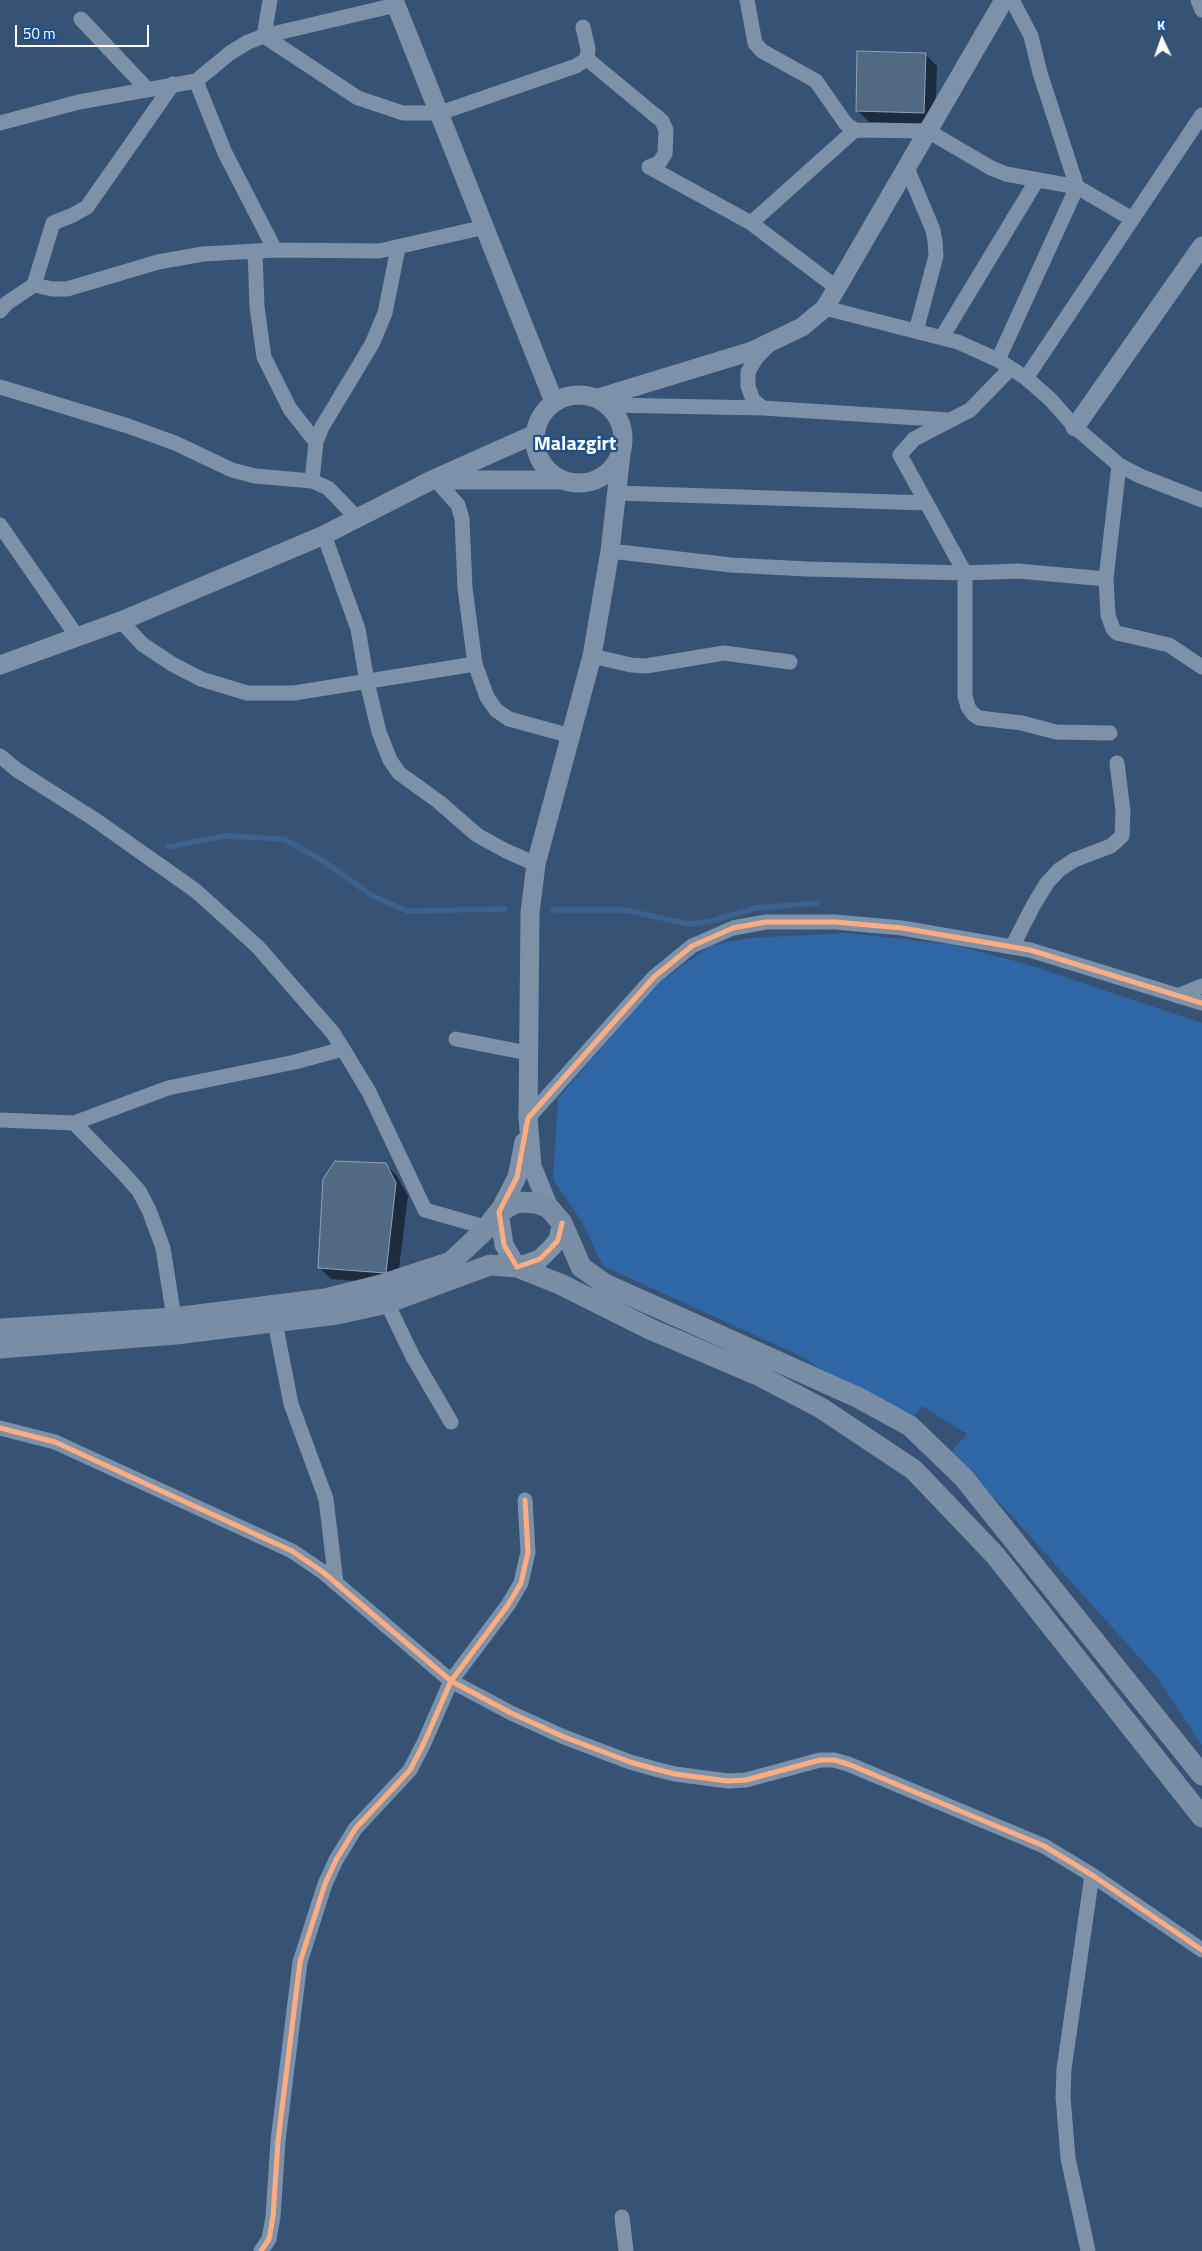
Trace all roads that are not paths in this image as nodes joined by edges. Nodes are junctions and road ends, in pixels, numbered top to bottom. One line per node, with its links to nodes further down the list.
1 (270, 0): 10 (street)
2 (747, 0): 18 (street)
3 (1004, 0): 19 (street)
4 (1012, 0): 22 (street)
5 (1198, 0): 7 (street)
6 (395, 2): 10 (street); 15 (street)
7 (1202, 10)
8 (81, 19): 14 (street)
9 (583, 26): 11 (street)
10 (264, 36): 12 (street); 15 (street)
11 (588, 59): 15 (street); 24 (street)
12 (196, 81): 13 (street); 28 (street)
13 (173, 84): 14 (street); 31 (street)
14 (147, 89): 17 (street)
15 (440, 113): 25 (street)
16 (1202, 115): 23 (street)
17 (0, 123)
18 (855, 130): 19 (street); 24 (street)
19 (928, 131): 20 (street); 21 (street)
20 (906, 168): 32 (street); 35 (street)
21 (1037, 180): 22 (street); 36 (street)
22 (1077, 187): 23 (street); 38 (street)
23 (1132, 219): 39 (street)
24 (750, 223): 32 (street)
25 (485, 227): 27 (street); 42 (street)
26 (1202, 246): 30 (street)
27 (398, 248): 28 (street); 49 (street)
28 (275, 250): 29 (street)
29 (255, 251): 31 (street); 49 (street)
30 (1196, 266): 46 (street)
31 (34, 285): 34 (street)
32 (837, 288): 33 (street)
33 (825, 308): 35 (street); 37 (street)
34 (0, 311)
35 (916, 331): 36 (street)
36 (942, 338): 38 (street)
37 (772, 342): 41 (street); 43 (street)
38 (1004, 365): 39 (street); 45 (street)
39 (1026, 378): 46 (street)
40 (0, 387): 54 (street)
41 (603, 401): 42 (street); 43 (street); 50 (street)
42 (554, 402): 47 (street)
43 (762, 408): 44 (street)
44 (910, 418): 45 (street); 48 (street)
45 (952, 420): 48 (street)
46 (1075, 427): 51 (street)
47 (535, 434): 52 (street); 53 (street)
48 (914, 439): 58 (street)
49 (316, 442): 54 (street)
50 (621, 454): 55 (street); 56 (street)
51 (1118, 465): 57 (street); 64 (street)
52 (434, 480): 53 (street); 59 (street); 69 (street)
53 (563, 480): 55 (street)
54 (312, 481): 59 (street)
55 (591, 482): 56 (street)
56 (617, 493): 58 (street); 62 (street)
57 (1202, 500)
58 (926, 503): 63 (street)
59 (357, 518): 61 (street)
60 (0, 525): 66 (street)
61 (324, 535): 65 (street); 72 (street)
62 (610, 551): 63 (street); 67 (street)
63 (965, 573): 64 (street); 73 (street)
64 (1106, 579): 71 (street)
65 (121, 621): 66 (street); 72 (street)
66 (76, 635): 70 (street)
67 (592, 656): 68 (street); 74 (street)
68 (790, 662)
69 (475, 664): 72 (street); 74 (street)
70 (0, 665)
71 (1202, 667)
72 (367, 682): 77 (street)
73 (1110, 734)
74 (571, 736): 77 (street)
75 (0, 756): 83 (street)
76 (1116, 763): 78 (street)
77 (536, 864): 84 (street)
78 (1012, 947): 80 (street); 85 (street)
79 (1202, 986): 80 (street)
80 (1178, 996): 81 (street)
81 (1202, 1003)
82 (456, 1039): 84 (street)
83 (343, 1049): 87 (street); 89 (street)
84 (528, 1053): 85 (street)
85 (528, 1118): 88 (street); 89 (street)
86 (0, 1120): 87 (street)
87 (74, 1123): 92 (street)
88 (556, 1215): 89 (main road); 90 (street); 101 (main road)
89 (496, 1224): 90 (street); 92 (main road)
90 (517, 1267): 91 (main road); 102 (main road)
91 (387, 1303): 93 (main road); 96 (street)
92 (174, 1318): 94 (main road)
93 (275, 1322): 95 (main road); 99 (street)
94 (0, 1329)
95 (0, 1348)
96 (451, 1422)
97 (0, 1428): 99 (street)
98 (525, 1500): 100 (street)
99 (336, 1583): 100 (street)
100 (451, 1681): 103 (street); 106 (street)
101 (1202, 1775)
102 (1202, 1817)
103 (1092, 1875): 104 (street); 108 (street)
104 (1202, 1950)
105 (622, 2217): 107 (street)
106 (261, 2251)
107 (626, 2251)
108 (1088, 2251)

